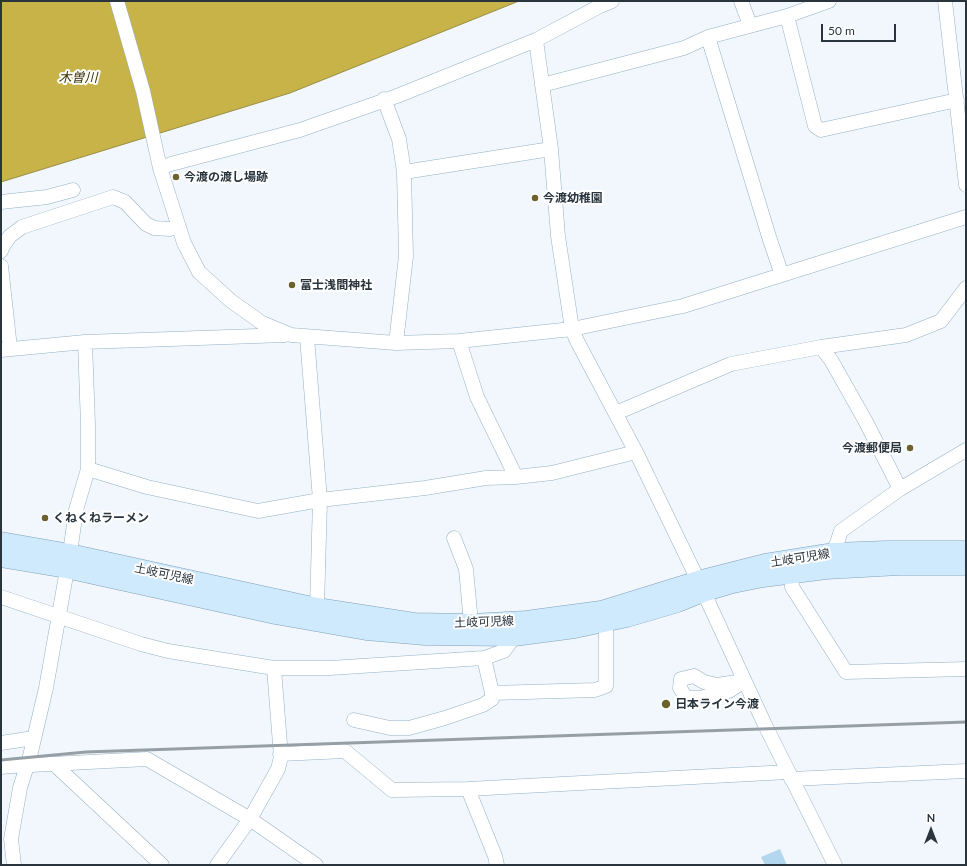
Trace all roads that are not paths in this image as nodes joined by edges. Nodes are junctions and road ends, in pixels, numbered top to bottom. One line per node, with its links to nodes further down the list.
1 (117, 1): 14 (street)
2 (612, 1): 9 (street)
3 (741, 1): 7 (street)
4 (829, 1): 6 (street)
5 (945, 1): 12 (street)
6 (787, 16): 7 (street); 12 (street)
7 (750, 25): 8 (street)
8 (708, 37): 10 (street); 23 (street)
9 (536, 40): 10 (street); 11 (street)
10 (542, 86): 13 (street)
11 (384, 99): 14 (street); 15 (street)
12 (957, 100): 16 (street)
13 (551, 150): 15 (street); 25 (street)
14 (160, 168): 20 (street)
15 (404, 172): 30 (street)
16 (966, 185)
17 (73, 190): 18 (street)
18 (1, 202)
19 (966, 217): 23 (street)
20 (179, 227): 21 (street); 26 (street)
21 (1, 251)
22 (1, 266): 32 (street)
23 (782, 275): 25 (street)
24 (966, 288): 31 (street)
25 (572, 329): 28 (street); 33 (street)
26 (291, 335): 27 (street); 29 (street)
27 (306, 337): 30 (street); 39 (street)
28 (459, 341): 30 (street); 37 (street)
29 (85, 342): 32 (street); 36 (street)
30 (396, 343)
31 (821, 347): 33 (street); 38 (street)
32 (6, 349)
33 (616, 413): 35 (street)
34 (966, 450): 38 (street)
35 (636, 452): 37 (street); 48 (street)
36 (88, 469): 39 (street); 45 (street)
37 (516, 477): 39 (street)
38 (900, 489): 43 (street)
39 (320, 500): 50 (street)
40 (454, 538): 52 (street)
41 (1, 541): 45 (main road, 土岐可児線)
42 (966, 550): 43 (main road, 土岐可児線)
43 (834, 552): 48 (main road, 土岐可児線)
44 (1, 558): 45 (main road, 土岐可児線)
45 (68, 561): 50 (main road, 土岐可児線); 51 (street); 54 (main road, 土岐可児線)
46 (966, 566): 47 (main road, 土岐可児線)
47 (791, 574): 48 (main road, 土岐可児線); 57 (street)
48 (701, 586): 52 (main road, 土岐可児線); 53 (main road, 土岐可児線); 58 (street)
49 (1, 597): 51 (street)
50 (317, 607): 52 (main road, 土岐可児線)
51 (59, 617): 56 (street); 63 (street)
52 (471, 623)
53 (603, 623): 54 (main road, 土岐可児線); 60 (street)
54 (514, 637): 55 (street)
55 (484, 658): 56 (street); 60 (street)
56 (274, 668): 65 (street)
57 (966, 669)
58 (744, 681): 59 (street); 61 (street); 70 (street)
59 (704, 682): 61 (street); 61 (street)
60 (492, 693): 62 (street)
61 (700, 698)
62 (354, 720)
63 (34, 738): 64 (street); 67 (street)
64 (1, 743)
65 (280, 754): 71 (street); 72 (street)
66 (54, 764): 67 (street); 72 (street); 74 (street)
67 (27, 766): 68 (street); 73 (street)
68 (1, 768)
69 (966, 771): 70 (street)
70 (790, 775): 71 (street); 78 (street)
71 (468, 789): 77 (street)
72 (250, 819): 75 (street); 76 (street)
73 (14, 865)
74 (162, 865)
75 (217, 865)
76 (316, 865)
77 (497, 865)
78 (835, 865)

